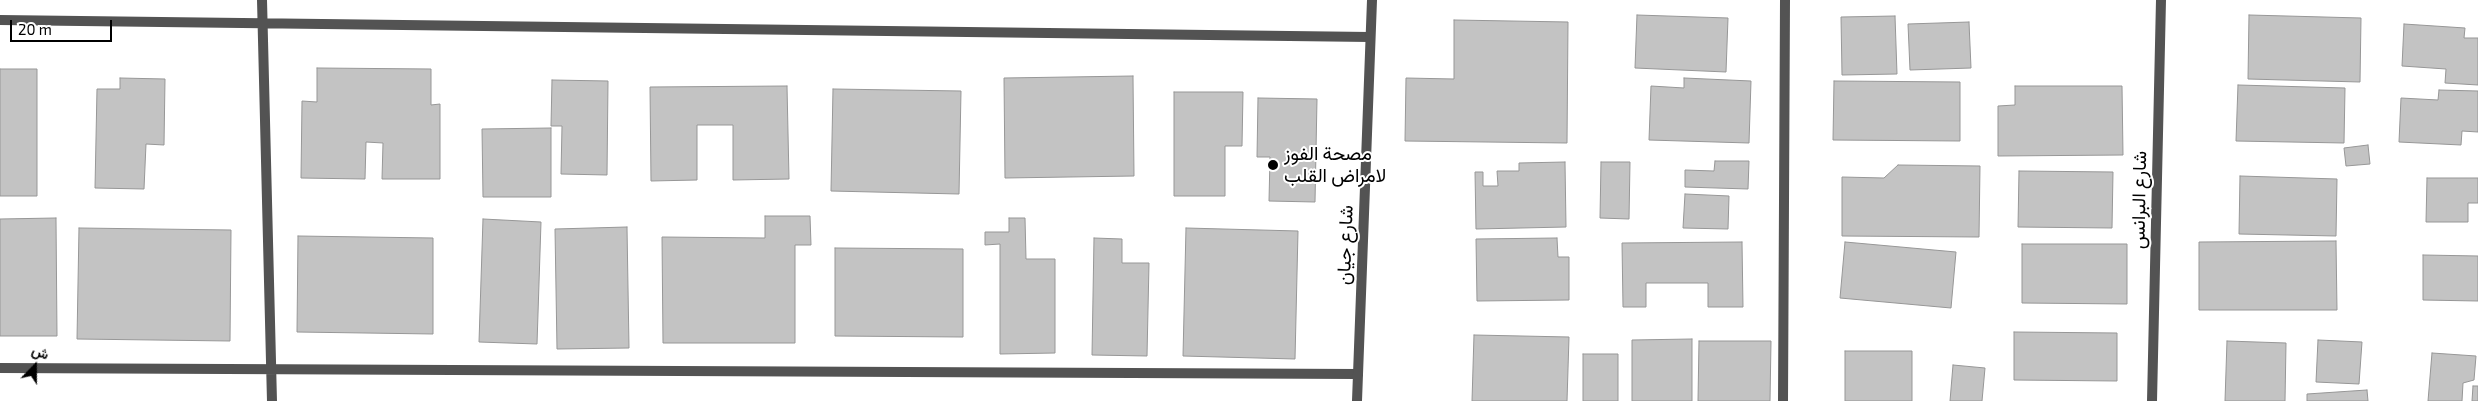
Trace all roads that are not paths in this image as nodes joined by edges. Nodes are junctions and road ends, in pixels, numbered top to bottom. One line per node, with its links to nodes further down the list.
1 (262, 0): 6 (street)
2 (1372, 0): 7 (street, شارع جيان)
3 (1785, 0): 13 (street)
4 (2161, 0): 14 (street, شارع البرانس)
5 (0, 20): 6 (street)
6 (262, 24): 7 (street); 9 (street)
7 (1370, 37): 10 (street, شارع جيان)
8 (0, 368): 9 (street)
9 (272, 368): 10 (street); 11 (street)
10 (1358, 374): 12 (street, شارع جيان)
11 (272, 401)
12 (1357, 401)
13 (1783, 401)
14 (2152, 401)

